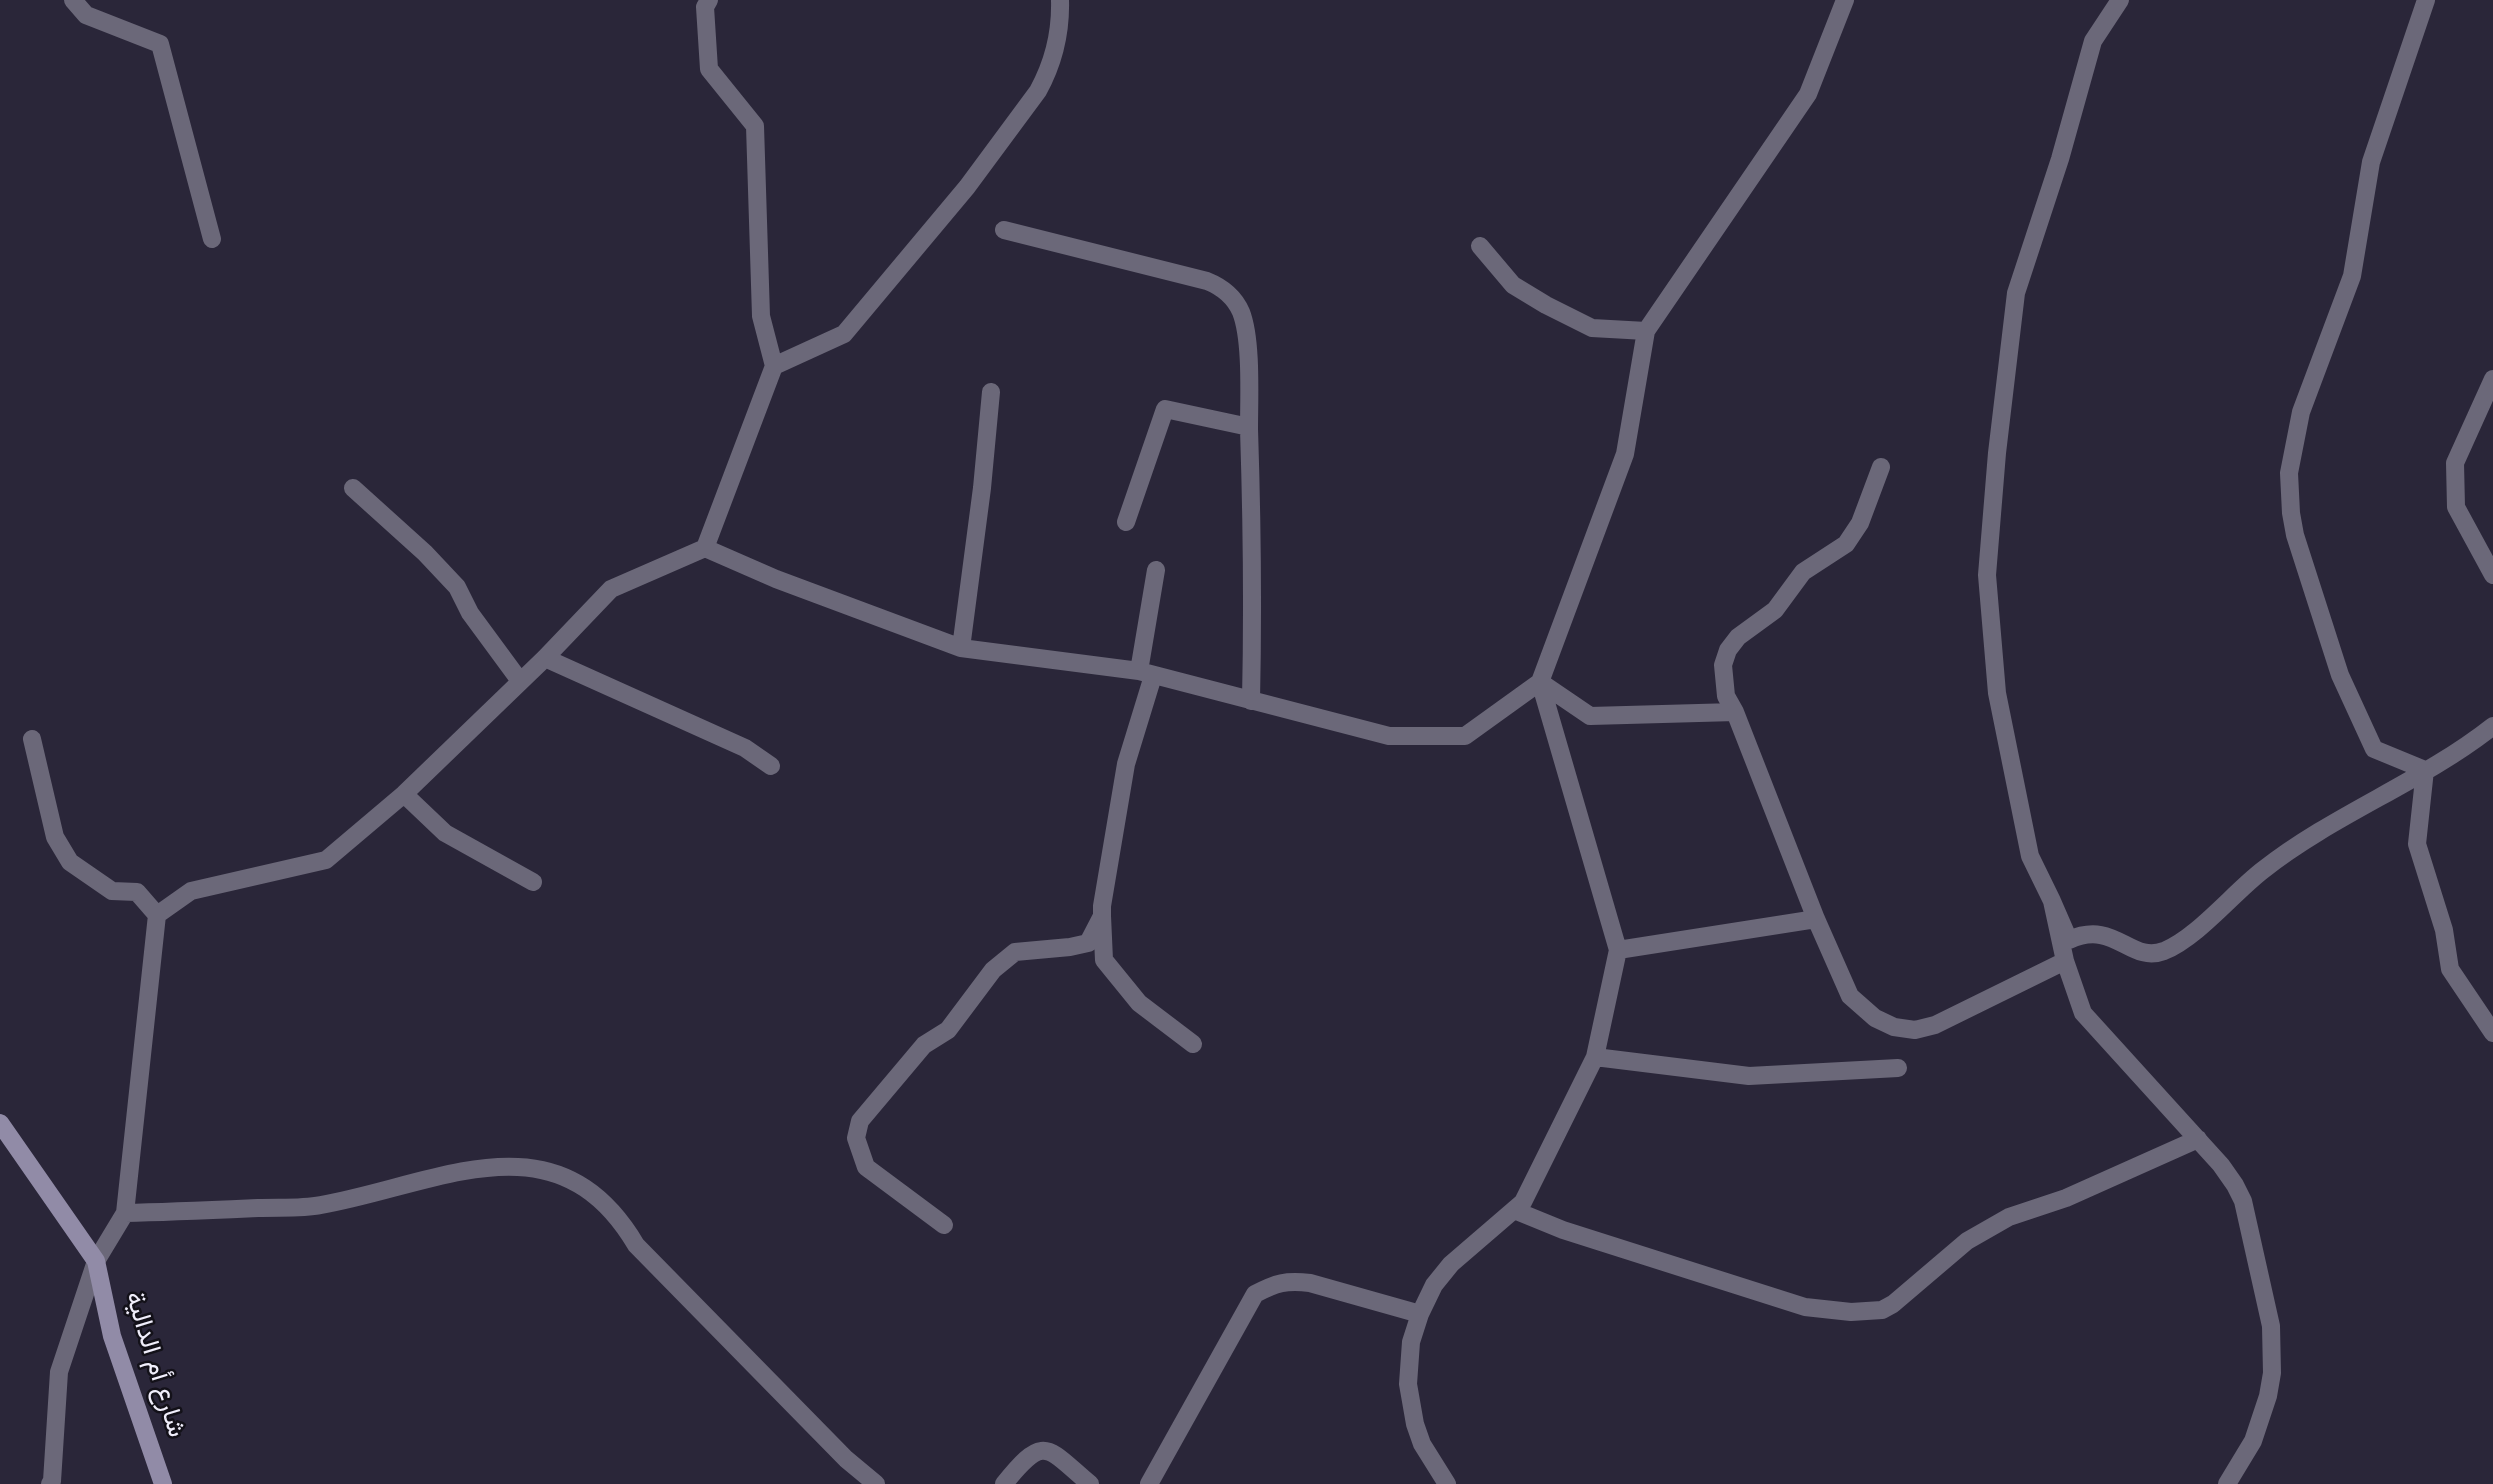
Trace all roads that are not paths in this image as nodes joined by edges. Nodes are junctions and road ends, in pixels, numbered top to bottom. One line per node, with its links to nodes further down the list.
1 (73, 0): 8 (street)
2 (709, 0): 11 (street)
3 (1060, 0): 11 (street)
4 (1845, 0): 10 (street)
5 (2120, 0): 34 (street)
6 (2426, 0): 31 (street)
7 (1004, 230): 14 (street)
8 (212, 239)
9 (1480, 246): 10 (street)
10 (1646, 331): 25 (street)
11 (775, 366): 18 (street)
12 (2493, 379): 20 (street)
13 (991, 392): 21 (street)
14 (1249, 427): 17 (street); 26 (street)
15 (1881, 467): 27 (street)
16 (353, 488): 24 (street)
17 (1126, 522)
18 (705, 548): 21 (street); 22 (street)
19 (1156, 570): 23 (street)
20 (2493, 575)
21 (961, 648): 23 (street)
22 (545, 658): 24 (street); 30 (street)
23 (1146, 673): 26 (street); 36 (street)
24 (520, 681): 32 (street)
25 (1540, 682): 26 (street); 27 (street); 38 (street)
26 (1251, 701)
27 (1735, 712): 37 (street)
28 (2493, 726): 31 (street)
29 (32, 739): 35 (street)
30 (771, 766)
31 (2425, 770): 34 (street); 40 (street)
32 (404, 794): 33 (street); 35 (street)
33 (533, 882)
34 (2052, 901): 39 (street)
35 (157, 915): 47 (street)
36 (1102, 916): 41 (street); 48 (street)
37 (1816, 919): 38 (street); 39 (street)
38 (1618, 950): 42 (street)
39 (2065, 961): 45 (street)
40 (2493, 1033)
41 (1193, 1044)
42 (1595, 1057): 43 (street); 46 (street)
43 (1898, 1068)
44 (0, 1123): 49 (street)
45 (2198, 1139): 46 (street); 58 (street)
46 (1514, 1210): 50 (street)
47 (125, 1213): 49 (street); 53 (street)
48 (944, 1224)
49 (96, 1261): 51 (street); 52 (street, شارع أم الدالية)
50 (1420, 1314): 56 (street); 57 (street)
51 (51, 1484)
52 (163, 1484)
53 (876, 1484)
54 (1004, 1484): 55 (street)
55 (1090, 1484)
56 (1149, 1484)
57 (1447, 1484)
58 (2227, 1484)

